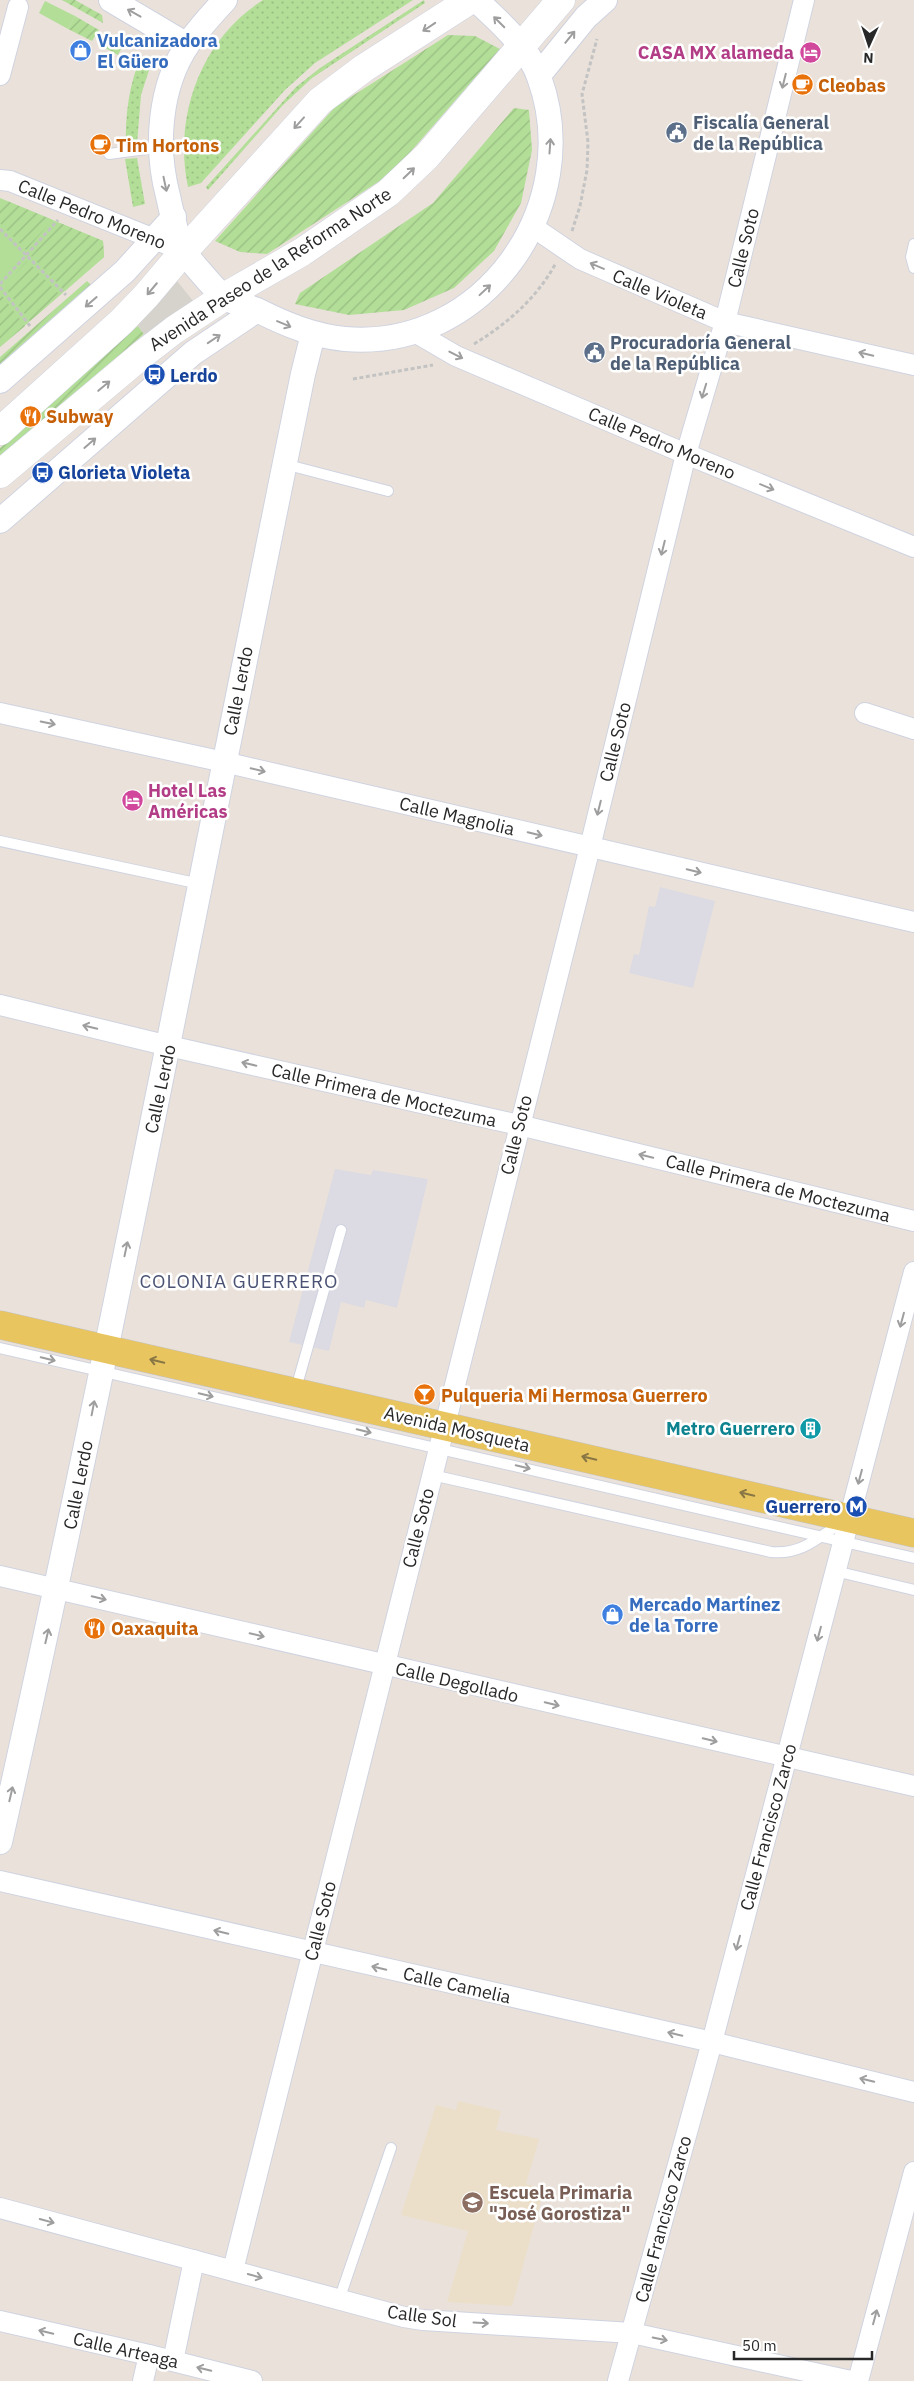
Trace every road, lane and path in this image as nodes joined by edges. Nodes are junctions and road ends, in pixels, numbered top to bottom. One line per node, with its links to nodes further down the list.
1 (111, 0): 10 (street, one-way to 1)
2 (225, 0): 10 (street)
3 (470, 0): 24 (main road, one-way to 24)
4 (476, 0): 11 (street, one-way to 4)
5 (561, 0): 11 (main road, Avenida Paseo de la Reforma Norte)
6 (605, 0): 12 (street, one-way to 6)
7 (804, 0): 31 (street, Calle Soto, one-way to 31)
8 (18, 7): 13 (street)
9 (597, 39): 14 (path)
10 (187, 45): 15 (street)
11 (520, 46): 12 (street); 29 (main road, Avenida Paseo de la Reforma Norte, one-way to 11)
12 (539, 74): 20 (street, one-way to 12)
13 (0, 75)
14 (582, 94)
15 (161, 147): 16 (lane); 18 (street, one-way to 18)
16 (109, 154)
17 (0, 180): 22 (street, Calle Pedro Moreno)
18 (174, 217): 22 (street); 24 (street)
19 (60, 218): 25 (path)
20 (533, 227): 31 (street, Calle Violeta, one-way to 20); 33 (street, one-way to 20)
21 (0, 229): 25 (path)
22 (153, 239): 24 (street, Calle Pedro Moreno); 38 (street, one-way to 38)
23 (914, 244): 26 (lane)
24 (184, 251): 29 (street); 39 (main road, one-way to 39)
25 (26, 255): 27 (path); 28 (path)
26 (914, 268)
27 (0, 285): 32 (path)
28 (66, 296)
29 (224, 297): 30 (street); 42 (main road, Avenida Paseo de la Reforma Norte, one-way to 29)
30 (257, 310): 34 (street, one-way to 34); 44 (street, Avenida Paseo de la Reforma Norte, one-way to 30)
31 (725, 322): 36 (street, Calle Violeta, one-way to 31); 40 (street, Calle Soto, one-way to 40)
32 (30, 326)
33 (413, 331): 34 (street); 35 (street, Calle Pedro Moreno, one-way to 35)
34 (313, 334): 41 (street, Calle Lerdo)
35 (456, 356): 37 (path); 40 (street, Calle Pedro Moreno)
36 (914, 365)
37 (353, 379)
38 (0, 381)
39 (0, 431)
40 (686, 454): 45 (street, Calle Pedro Moreno, one-way to 45); 51 (street, Calle Soto, one-way to 51)
41 (284, 464): 43 (lane); 49 (street, Calle Lerdo)
42 (0, 474)
43 (388, 491)
44 (0, 521)
45 (914, 547)
46 (0, 713): 49 (street, Calle Magnolia, one-way to 49)
47 (865, 713): 48 (street)
48 (914, 729)
49 (224, 762): 51 (street, Calle Magnolia, one-way to 51); 52 (street, Calle Lerdo)
50 (0, 841): 52 (lane)
51 (590, 846): 53 (street, Calle Magnolia, one-way to 53); 56 (street, Calle Soto)
52 (200, 884): 55 (street, Calle Lerdo)
53 (914, 922)
54 (0, 1005): 55 (street, Calle Primera de Moctezuma, one-way to 54)
55 (169, 1046): 56 (street, Calle Primera de Moctezuma, one-way to 55); 62 (street, Calle Lerdo, one-way to 55)
56 (519, 1125): 57 (street, Calle Primera de Moctezuma, one-way to 56); 64 (street, Calle Soto)
57 (914, 1221)
58 (341, 1230): 63 (lane)
59 (914, 1272): 66 (street, Calle Francisco Zarco, one-way to 66)
60 (0, 1325): 62 (main road, Avenida Mosqueta)
61 (0, 1348): 62 (lane, one-way to 62)
62 (103, 1360): 63 (main road, Avenida Mosqueta, one-way to 62); 64 (lane, one-way to 64); 72 (street, Calle Lerdo, one-way to 62)
63 (295, 1392): 64 (main road, Avenida Mosqueta)
64 (441, 1436): 65 (street, Calle Soto); 66 (main road, Avenida Mosqueta, one-way to 64); 68 (lane, one-way to 68)
65 (432, 1475): 68 (lane); 74 (street, Calle Soto)
66 (846, 1530): 67 (main road, Avenida Mosqueta); 68 (lane); 68 (lane); 69 (lane); 70 (street, Calle Francisco Zarco)
67 (914, 1533)
68 (820, 1536)
69 (914, 1558)
70 (835, 1571): 73 (lane); 75 (street, Calle Francisco Zarco, one-way to 75)
71 (0, 1576): 72 (street, Calle Degollado)
72 (57, 1588): 74 (street, Calle Degollado, one-way to 74); 77 (street, Calle Lerdo, one-way to 72)
73 (914, 1590)
74 (384, 1666): 75 (street, Calle Degollado, one-way to 75); 79 (street, Calle Soto)
75 (786, 1758): 76 (street, Calle Degollado); 80 (street, Calle Francisco Zarco, one-way to 80)
76 (914, 1786)
77 (0, 1842)
78 (0, 1881): 79 (street, Calle Camelia, one-way to 78)
79 (312, 1953): 80 (street, Calle Camelia, one-way to 79); 86 (street, Calle Soto)
80 (712, 2042): 81 (street, Calle Camelia, one-way to 80); 89 (street, Calle Francisco Zarco)
81 (914, 2092)
82 (391, 2148): 87 (lane)
83 (914, 2172): 96 (street, one-way to 83)
84 (0, 2208): 85 (street, Calle Sol, one-way to 85)
85 (194, 2260): 86 (street, Calle Sol); 91 (street)
86 (233, 2270): 87 (street, Calle Sol, one-way to 87)
87 (339, 2300): 89 (street, Calle Sol, one-way to 89)
88 (0, 2321): 90 (street, Calle Arteaga, one-way to 88)
89 (632, 2333): 94 (street, Calle Francisco Zarco); 95 (street, Calle Sol, one-way to 95)
90 (149, 2355): 91 (street, Calle Arteaga); 92 (street)
91 (173, 2361): 93 (street, Calle Arteaga, one-way to 91)
92 (143, 2381)
93 (252, 2381)
94 (618, 2381)
95 (851, 2381)
96 (858, 2381)

